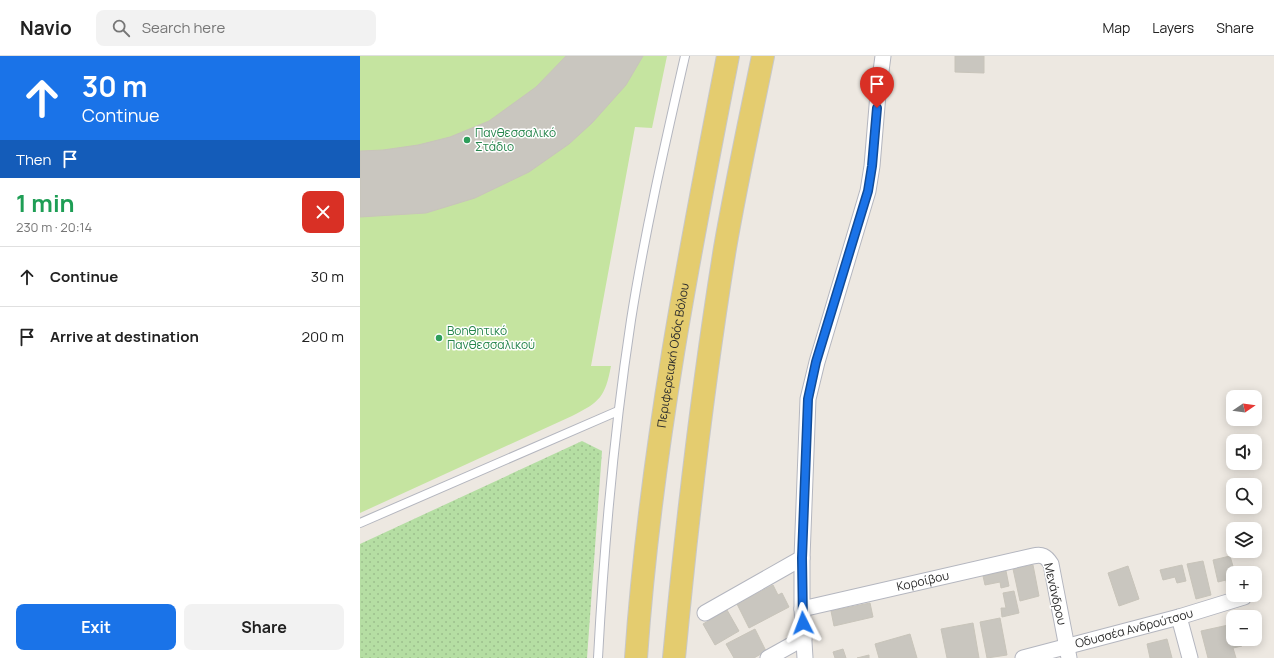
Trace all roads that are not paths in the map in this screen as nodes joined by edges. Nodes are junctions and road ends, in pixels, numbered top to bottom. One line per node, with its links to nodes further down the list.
1 (685, 56): 5 (lane)
2 (728, 56): 16 (main road, Περιφερειακή Οδός Βόλου)
3 (763, 56): 17 (main road)
4 (883, 56): 8 (street)
5 (618, 410): 6 (lane); 15 (lane)
6 (360, 523)
7 (1043, 555): 10 (street, Κοροίβου); 14 (street, Μενάνδρου)
8 (802, 558): 10 (street); 11 (street)
9 (1229, 602): 12 (street, Οδυσσέα Ανδρούτσου)
10 (802, 608): 13 (street)
11 (705, 612)
12 (1180, 618): 14 (street, Οδυσσέα Ανδρούτσου); 21 (street)
13 (804, 638): 18 (street); 19 (street)
14 (1068, 652): 20 (street, Οδυσσέα Ανδρούτσου)
15 (598, 658)
16 (636, 658)
17 (674, 658)
18 (768, 658)
19 (805, 658)
20 (1023, 658)
21 (1190, 658)

